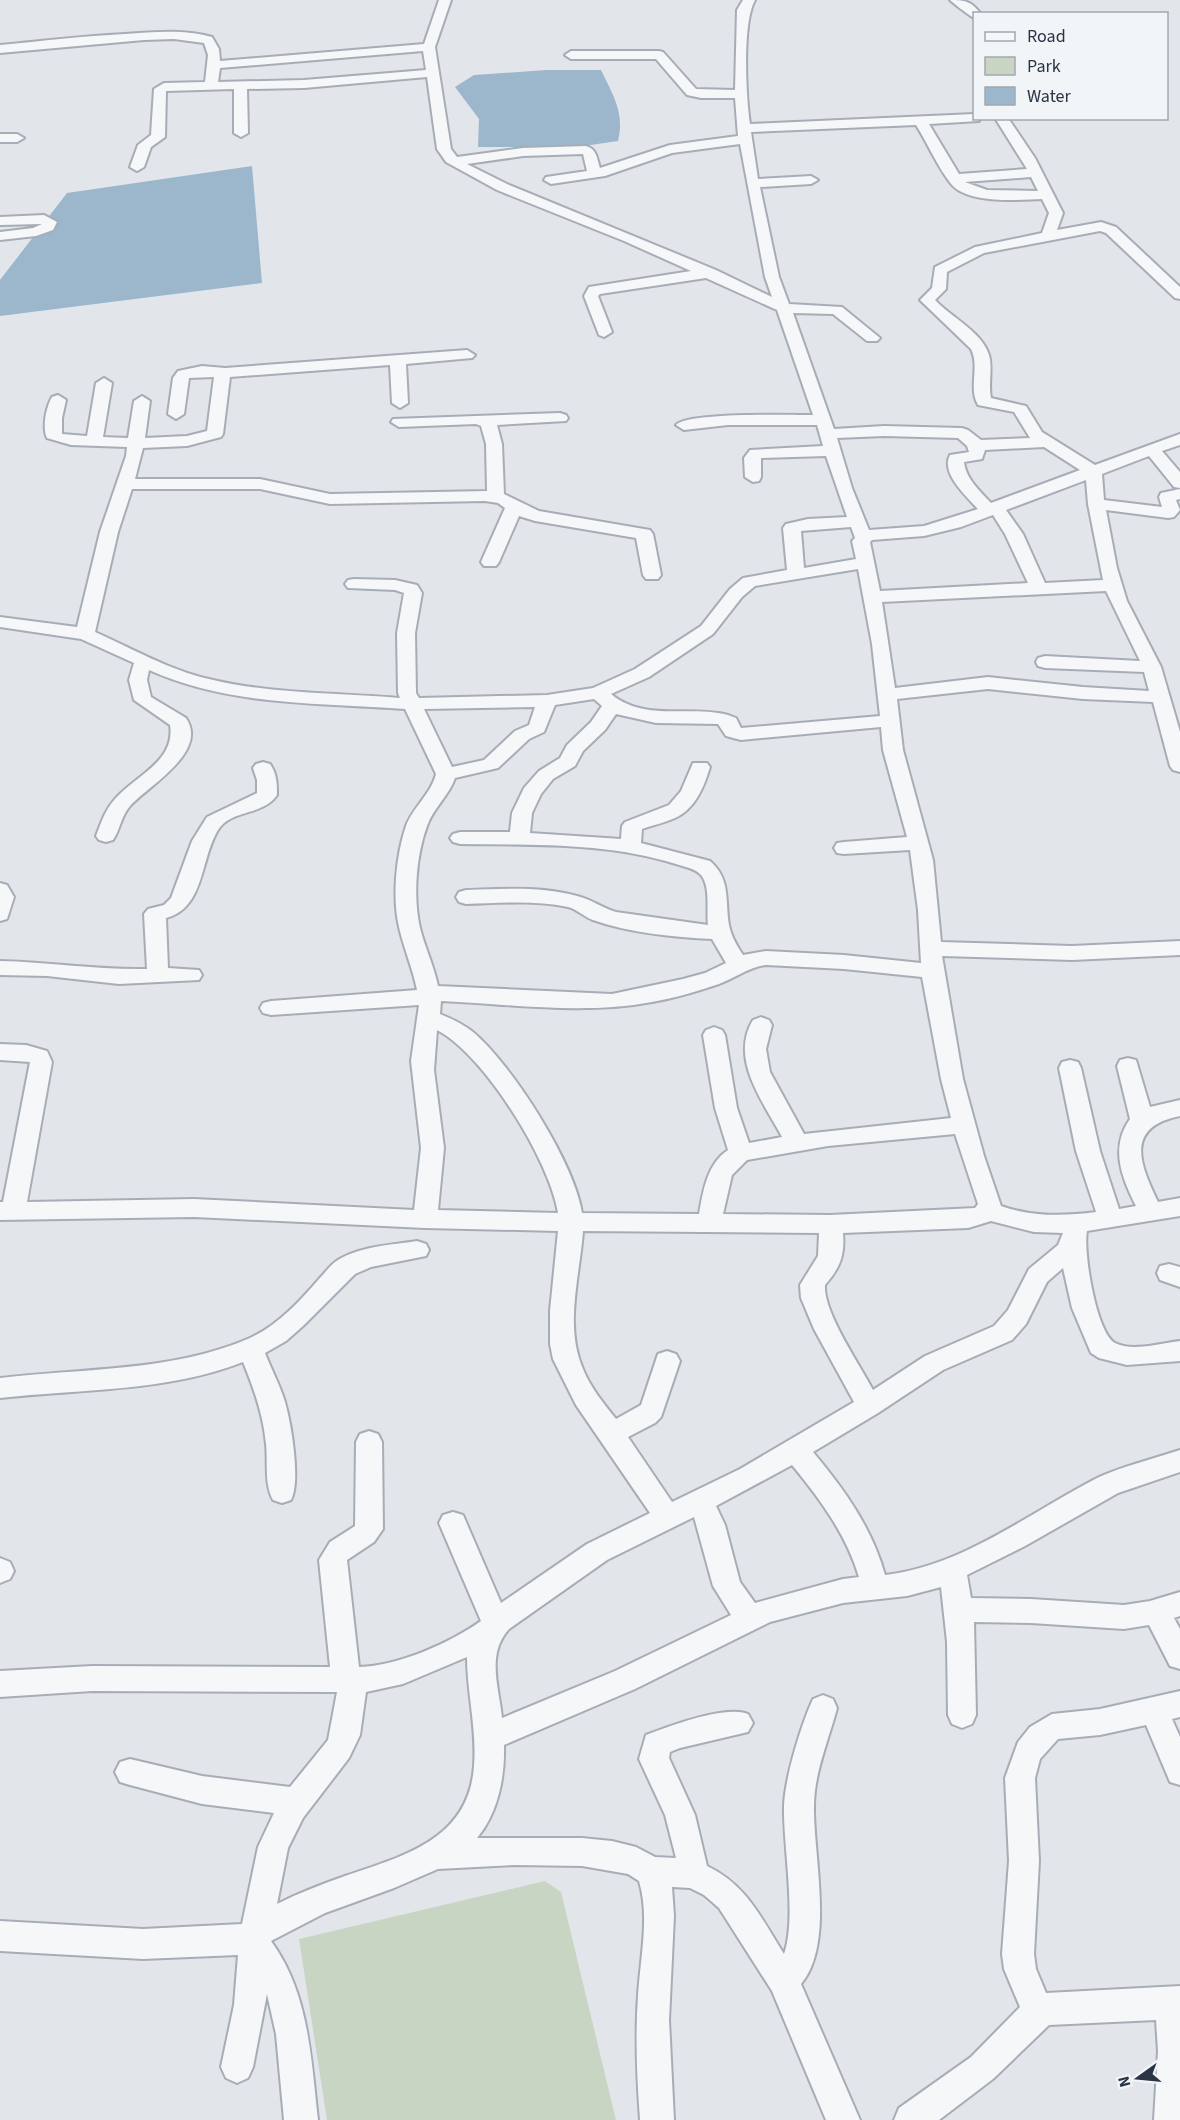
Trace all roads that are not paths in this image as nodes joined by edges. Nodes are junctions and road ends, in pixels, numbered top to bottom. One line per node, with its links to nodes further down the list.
1 (445, 0): 5 (street)
2 (748, 0): 12 (street)
3 (956, 0): 4 (street)
4 (973, 12)
5 (429, 48): 8 (street); 9 (street)
6 (0, 49): 8 (street)
7 (571, 54): 12 (street)
8 (213, 65): 10 (street)
9 (432, 73): 11 (street); 20 (street)
10 (211, 85): 11 (street); 21 (street)
11 (241, 85): 16 (street)
12 (740, 94): 17 (street)
13 (973, 118): 15 (street)
14 (1002, 120): 22 (street)
15 (921, 122): 17 (street); 24 (street)
16 (241, 133)
17 (744, 134): 23 (street); 27 (street)
18 (0, 138): 19 (street)
19 (17, 138)
20 (455, 161): 23 (street); 32 (street)
21 (137, 167)
22 (1036, 173): 24 (street); 28 (street)
23 (595, 174): 25 (street)
24 (955, 178): 28 (street)
25 (551, 180)
26 (812, 180): 27 (street)
27 (752, 183): 34 (street)
28 (1048, 195): 31 (street)
29 (0, 221): 30 (street)
30 (0, 236)
31 (1048, 236): 33 (street); 52 (street)
32 (711, 273): 34 (street); 35 (street)
33 (1180, 295)
34 (784, 308): 36 (street); 49 (street)
35 (604, 332)
36 (872, 338)
37 (467, 355): 38 (street)
38 (398, 362): 39 (street); 43 (street)
39 (225, 373): 44 (street); 53 (street)
40 (104, 383): 51 (street)
41 (58, 400): 51 (street)
42 (142, 402): 53 (street)
43 (400, 403)
44 (176, 414)
45 (560, 418): 46 (street)
46 (484, 420): 47 (street); 61 (street)
47 (399, 423)
48 (684, 425): 49 (street)
49 (828, 435): 54 (street); 57 (street); 65 (street)
50 (1180, 439): 55 (street)
51 (94, 441): 53 (street)
52 (1045, 442): 54 (street); 56 (street)
53 (137, 443): 59 (street)
54 (975, 444): 64 (street)
55 (1152, 450): 56 (street); 58 (street)
56 (1094, 472): 62 (street); 64 (street)
57 (753, 477)
58 (1180, 483)
59 (125, 484): 61 (street); 75 (street)
60 (1180, 494): 62 (street)
61 (496, 497): 63 (street)
62 (1096, 504): 71 (street)
63 (514, 507): 66 (street); 69 (street)
64 (992, 509): 65 (street); 72 (street)
65 (860, 529): 67 (street); 68 (street)
66 (490, 562)
67 (864, 563): 68 (street); 73 (street)
68 (796, 573): 81 (street)
69 (652, 574)
70 (354, 584): 83 (street)
71 (1113, 585): 72 (street); 78 (street)
72 (1038, 589): 73 (street)
73 (873, 597): 79 (street)
74 (0, 622): 75 (street)
75 (85, 634): 76 (street)
76 (144, 661): 83 (street); 90 (street)
77 (1045, 662): 78 (street)
78 (1152, 667): 80 (street)
79 (886, 695): 80 (street); 84 (street)
80 (1160, 697): 85 (street)
81 (604, 700): 82 (street); 84 (street); 92 (street)
82 (547, 701): 83 (street); 89 (street)
83 (410, 704): 89 (street)
84 (889, 721): 93 (street)
85 (1177, 740): 86 (street)
86 (1180, 766)
87 (700, 767): 94 (street)
88 (263, 768): 106 (street)
89 (446, 774): 107 (street)
90 (106, 836)
91 (460, 838): 92 (street)
92 (520, 839): 94 (street)
93 (919, 843): 95 (street); 101 (street)
94 (631, 847): 99 (street)
95 (844, 848)
96 (0, 890): 98 (street)
97 (466, 897): 99 (street)
98 (0, 914)
99 (720, 933): 102 (street)
100 (1180, 948): 101 (street)
101 (931, 949): 104 (street)
102 (739, 966): 104 (street); 107 (street)
103 (0, 968): 106 (street)
104 (932, 971): 116 (street)
105 (191, 975): 106 (street)
106 (158, 976)
107 (429, 1002): 108 (street); 124 (street); 125 (street)
108 (271, 1008)
109 (761, 1026): 117 (street)
110 (714, 1035): 118 (street)
111 (0, 1052): 121 (street)
112 (1128, 1066): 115 (street)
113 (1070, 1068): 123 (street)
114 (1180, 1108): 115 (street)
115 (1142, 1122): 122 (street)
116 (963, 1125): 117 (street); 120 (street)
117 (797, 1143): 118 (street)
118 (741, 1153): 126 (street)
119 (1180, 1207): 122 (street)
120 (988, 1210): 127 (street); 128 (street)
121 (7, 1211): 124 (street)
122 (1151, 1212): 123 (street)
123 (1110, 1218): 128 (street)
124 (425, 1219): 125 (street)
125 (572, 1222): 126 (street); 135 (street)
126 (711, 1223): 127 (street)
127 (830, 1224): 134 (street)
128 (1075, 1232): 131 (street); 134 (street)
129 (417, 1250): 130 (street)
130 (250, 1348): 133 (street); 139 (street)
131 (1180, 1351)
132 (667, 1361): 135 (street)
133 (0, 1388)
134 (869, 1406): 137 (street)
135 (611, 1434): 141 (street)
136 (369, 1442): 150 (street)
137 (795, 1450): 140 (street); 144 (street)
138 (1180, 1461): 143 (street)
139 (282, 1492)
140 (701, 1501): 141 (street); 147 (street)
141 (667, 1516): 148 (street)
142 (453, 1523): 148 (street)
143 (952, 1570): 144 (street); 146 (street)
144 (875, 1587): 147 (street)
145 (1168, 1608): 146 (street); 149 (street)
146 (958, 1610): 154 (street)
147 (750, 1618): 156 (street)
148 (492, 1627): 150 (street); 156 (street)
149 (1180, 1657)
150 (350, 1679): 151 (street); 159 (street)
151 (0, 1684)
152 (1167, 1707): 158 (street); 167 (street)
153 (823, 1708): 165 (street)
154 (962, 1715)
155 (738, 1723): 162 (street)
156 (490, 1737): 160 (street)
157 (130, 1772): 159 (street)
158 (1180, 1772)
159 (297, 1802): 164 (street)
160 (436, 1855): 161 (street); 164 (street)
161 (650, 1871): 162 (street); 170 (street)
162 (692, 1874): 165 (street)
163 (0, 1936): 164 (street)
164 (252, 1940): 168 (street); 169 (street)
165 (783, 1980): 171 (street)
166 (1175, 2002): 167 (street); 173 (street)
167 (1038, 2012): 172 (street)
168 (237, 2067)
169 (301, 2120)
170 (657, 2120)
171 (843, 2120)
172 (911, 2120)
173 (1171, 2120)

